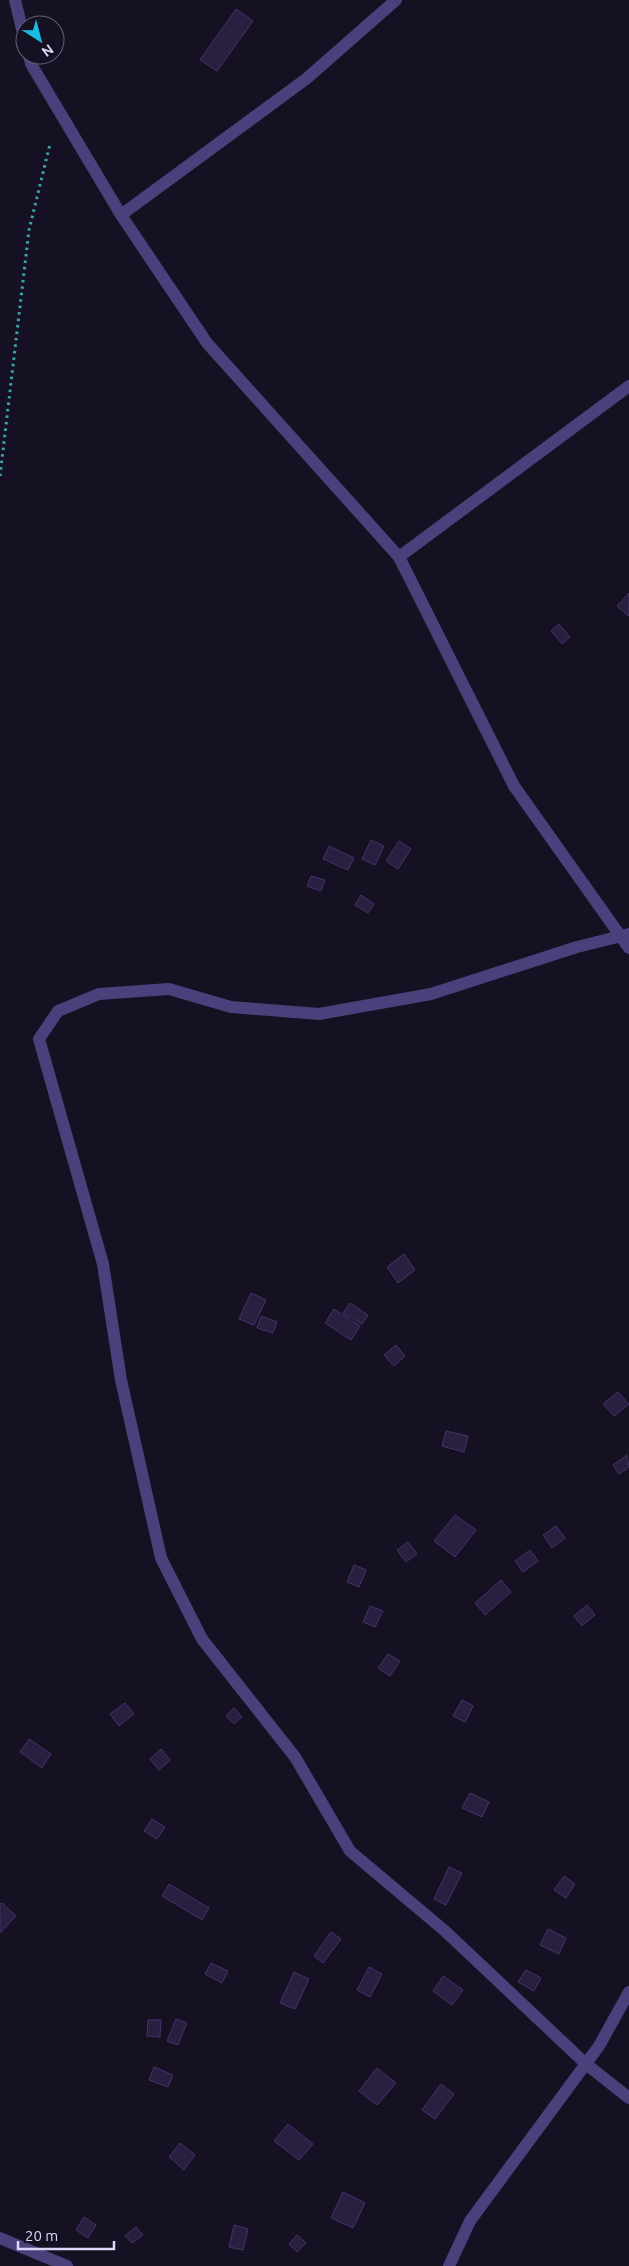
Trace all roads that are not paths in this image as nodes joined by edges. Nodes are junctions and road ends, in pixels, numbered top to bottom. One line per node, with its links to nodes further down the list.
1 (15, 0): 3 (street)
2 (396, 0): 5 (street)
3 (19, 15)
4 (32, 65): 5 (street)
5 (120, 215): 7 (street)
6 (629, 386): 7 (street)
7 (398, 557): 8 (street)
8 (627, 940): 10 (street)
9 (629, 1992): 10 (street)
10 (586, 2064): 11 (street); 14 (street)
11 (629, 2098)
12 (0, 2238): 13 (street)
13 (68, 2266)
14 (449, 2266)

